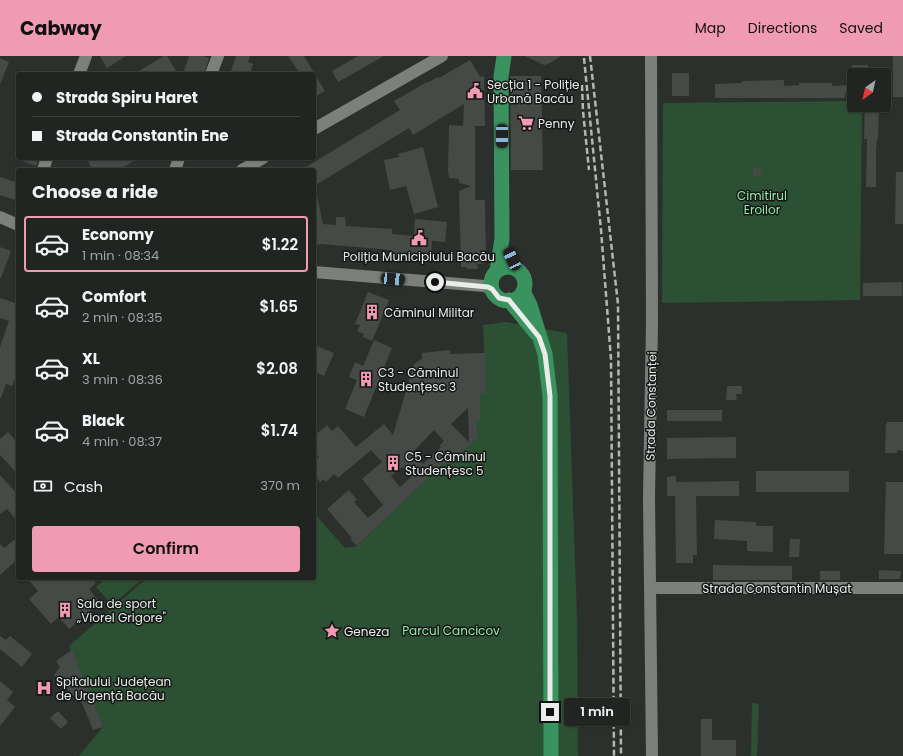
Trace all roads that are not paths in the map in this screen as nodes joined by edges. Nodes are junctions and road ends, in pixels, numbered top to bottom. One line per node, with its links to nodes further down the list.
1 (86, 56): 6 (street)
2 (218, 56): 7 (street)
3 (442, 56): 8 (street)
4 (504, 56): 13 (main road)
5 (651, 56): 21 (street, Strada Constanței)
6 (80, 72)
7 (212, 72)
8 (316, 128)
9 (260, 160): 10 (street)
10 (246, 168)
11 (0, 217): 12 (street)
12 (16, 224)
13 (502, 239): 14 (main road); 15 (main road)
14 (516, 269): 15 (main road); 18 (main road)
15 (497, 271): 17 (main road)
16 (316, 272): 17 (street)
17 (492, 289): 19 (main road)
18 (523, 291): 19 (main road); 20 (main road)
19 (509, 300): 20 (main road)
20 (539, 337): 23 (main road)
21 (651, 588): 22 (street, Strada Constantin Mușat); 24 (street, Strada Constanței)
22 (903, 588)
23 (551, 756)
24 (652, 756)

